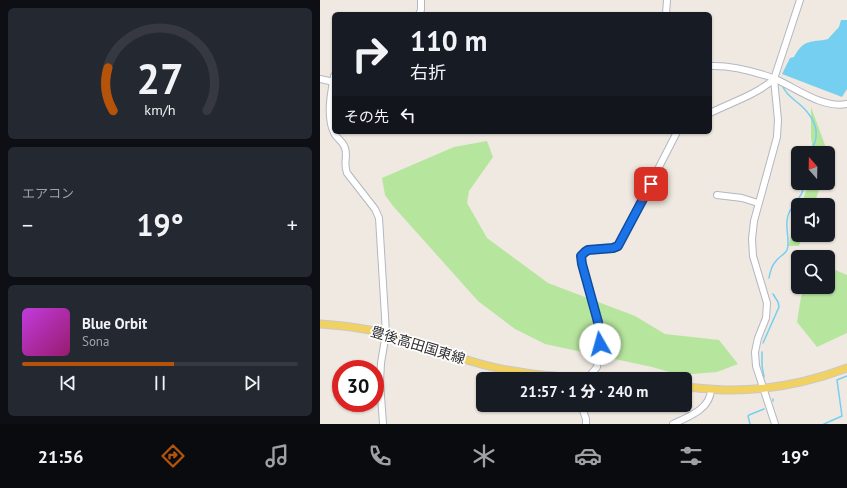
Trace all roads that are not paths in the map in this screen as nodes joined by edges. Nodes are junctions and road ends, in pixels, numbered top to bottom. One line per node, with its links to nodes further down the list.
1 (421, 0): 4 (street)
2 (667, 0): 5 (street)
3 (800, 0): 8 (street)
4 (420, 12)
5 (666, 12)
6 (712, 66): 8 (street)
7 (320, 79): 9 (street)
8 (774, 79): 11 (street); 12 (street); 17 (street)
9 (332, 80)
10 (332, 94): 13 (street)
11 (847, 104)
12 (712, 112)
13 (332, 128)
14 (335, 134): 19 (street)
15 (676, 134): 22 (street)
16 (717, 195): 17 (street)
17 (758, 203): 25 (street)
18 (320, 324): 19 (main road, 豊後高田国東線)
19 (386, 333): 21 (main road, 豊後高田国東線); 27 (street)
20 (847, 368): 25 (main road)
21 (520, 372)
22 (593, 372)
23 (692, 388): 24 (main road)
24 (711, 389): 25 (main road); 29 (street)
25 (763, 389): 30 (street)
26 (584, 412): 28 (street)
27 (383, 424)
28 (586, 424)
29 (672, 424)
30 (775, 424)

